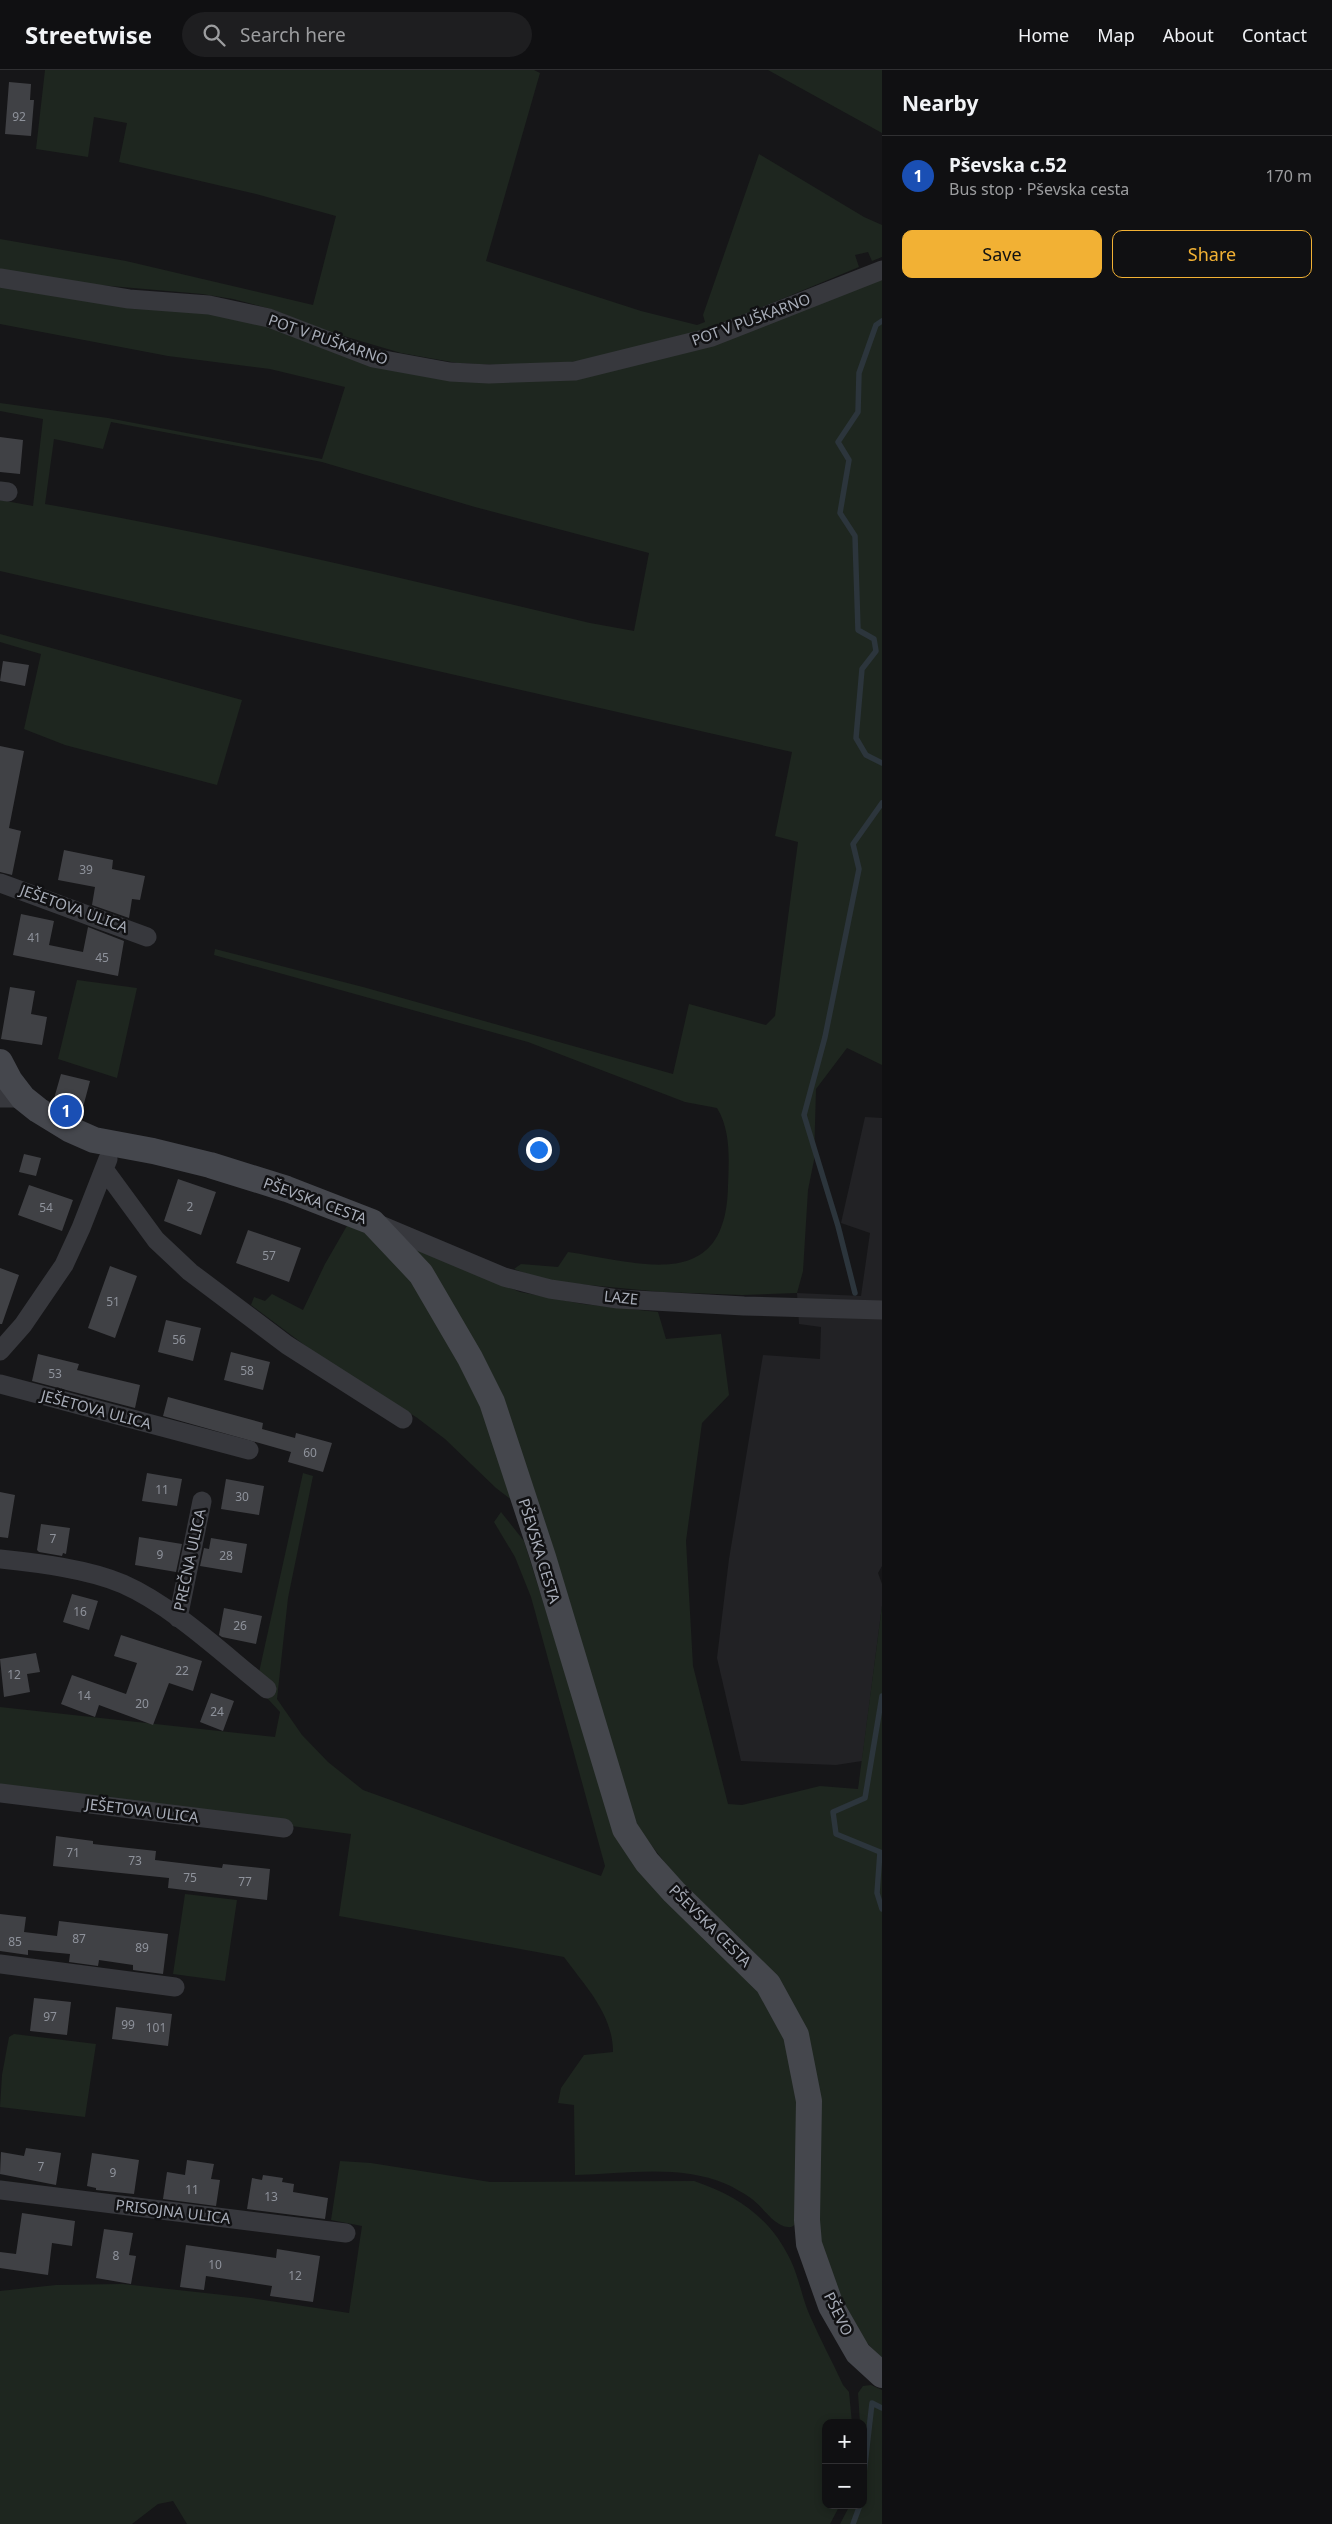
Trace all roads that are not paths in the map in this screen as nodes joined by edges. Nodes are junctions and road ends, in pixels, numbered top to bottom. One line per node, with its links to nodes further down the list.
1 (882, 270): 2 (street, POT V PUŠKARNO)
2 (0, 278)
3 (0, 883): 4 (street, JEŠETOVA ULICA)
4 (147, 937)
5 (0, 1062): 6 (street)
6 (12, 1098): 7 (street, PŠEVSKA CESTA)
7 (114, 1144): 8 (street); 9 (street, PŠEVSKA CESTA)
8 (104, 1168): 11 (street); 13 (street)
9 (372, 1222): 10 (street, LAZE); 25 (street, PŠEVSKA CESTA)
10 (882, 1310)
11 (0, 1351)
12 (0, 1384): 14 (street, JEŠETOVA ULICA)
13 (403, 1419)
14 (249, 1450)
15 (202, 1501): 17 (street, PREČNA ULICA)
16 (0, 1559): 17 (street, PREČNA ULICA)
17 (178, 1618): 18 (street, PREČNA ULICA)
18 (267, 1689)
19 (0, 1793): 20 (street, JEŠETOVA ULICA)
20 (284, 1828)
21 (0, 1964): 22 (street)
22 (175, 1987)
23 (0, 2190): 24 (street, PRISOJNA ULICA)
24 (346, 2233)
25 (809, 2244): 26 (street, PŠEVO)
26 (882, 2375)

